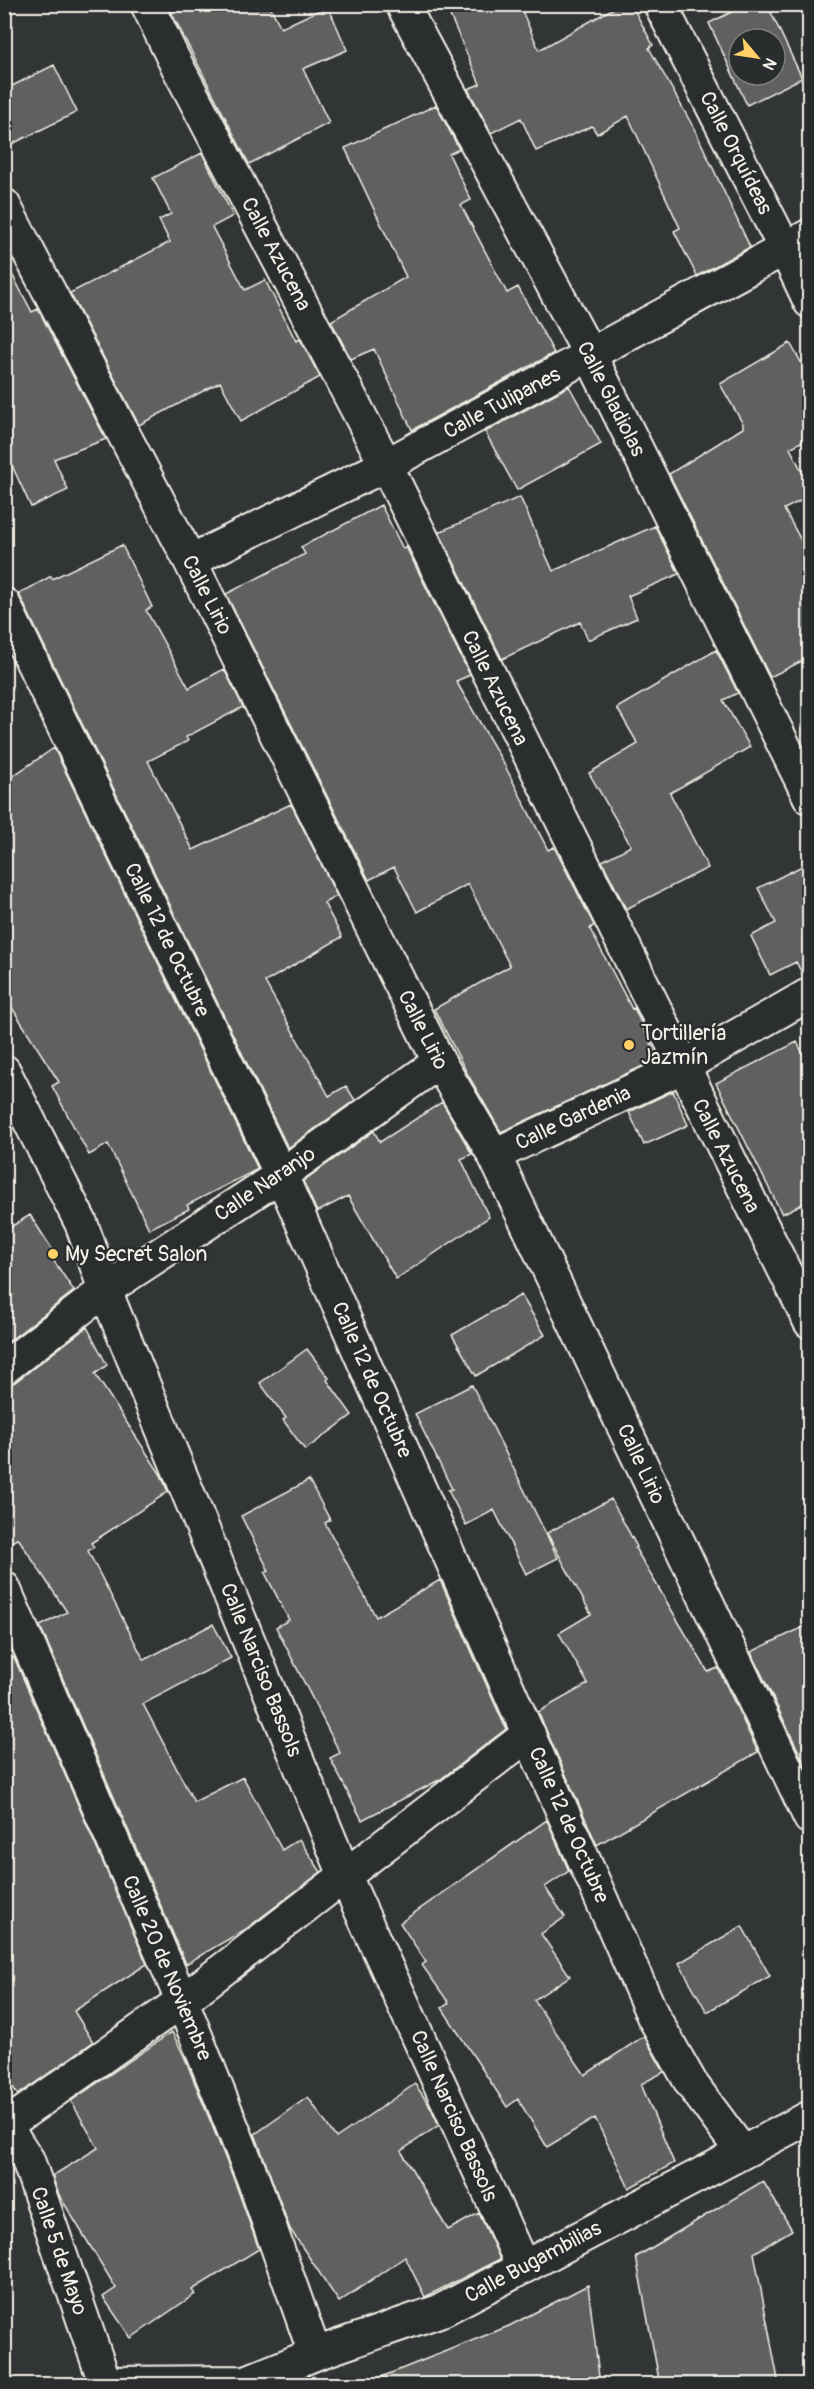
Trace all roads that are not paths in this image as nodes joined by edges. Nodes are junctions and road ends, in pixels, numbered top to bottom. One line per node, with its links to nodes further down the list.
1 (147, 4): 8 (street, Calle Azucena)
2 (402, 4): 7 (street, Calle Gladiolas)
3 (660, 4): 5 (street, Calle Orquídeas)
4 (4, 205): 9 (street, Calle Lirio)
5 (797, 241): 6 (street, Calle Orquídeas); 7 (street, Calle Tulipanes)
6 (810, 302)
7 (590, 355): 8 (street, Calle Tulipanes); 11 (street, Calle Gladiolas)
8 (386, 465): 9 (street, Calle Tulipanes); 14 (street, Calle Azucena)
9 (190, 561): 13 (street, Calle Lirio)
10 (4, 604): 17 (street, Calle 12 de Octubre)
11 (810, 798)
12 (810, 994): 14 (street, Calle Gardenia)
13 (438, 1062): 16 (street, Calle Lirio); 17 (street, Calle Naranjo)
14 (682, 1067): 16 (street, Calle Gardenia); 19 (street, Calle Azucena)
15 (4, 1071): 18 (street, Calle Narciso Bassols)
16 (494, 1155): 23 (street, Calle Lirio)
17 (280, 1175): 18 (street, Calle Naranjo); 22 (street, Calle 12 de Octubre)
18 (105, 1290): 20 (street, Calle Naranjo); 24 (street, Calle Narciso Bassols)
19 (810, 1323)
20 (4, 1368)
21 (4, 1588): 25 (street, Calle 20 de Noviembre)
22 (529, 1734): 24 (street); 28 (street, Calle 12 de Octubre)
23 (810, 1818)
24 (345, 1876): 25 (street); 30 (street, Calle Narciso Bassols)
25 (182, 2001): 27 (street); 31 (street, Calle 20 de Noviembre)
26 (810, 2118): 28 (street, Calle Bugambilias)
27 (5, 2124): 29 (street, Calle 5 de Mayo)
28 (742, 2152): 30 (street, Calle Bugambilias)
29 (16, 2165): 33 (street, Calle 5 de Mayo)
30 (523, 2267): 31 (street, Calle Bugambilias)
31 (315, 2354): 32 (street, Calle Bugambilias)
32 (246, 2383): 33 (street)
33 (102, 2384)

